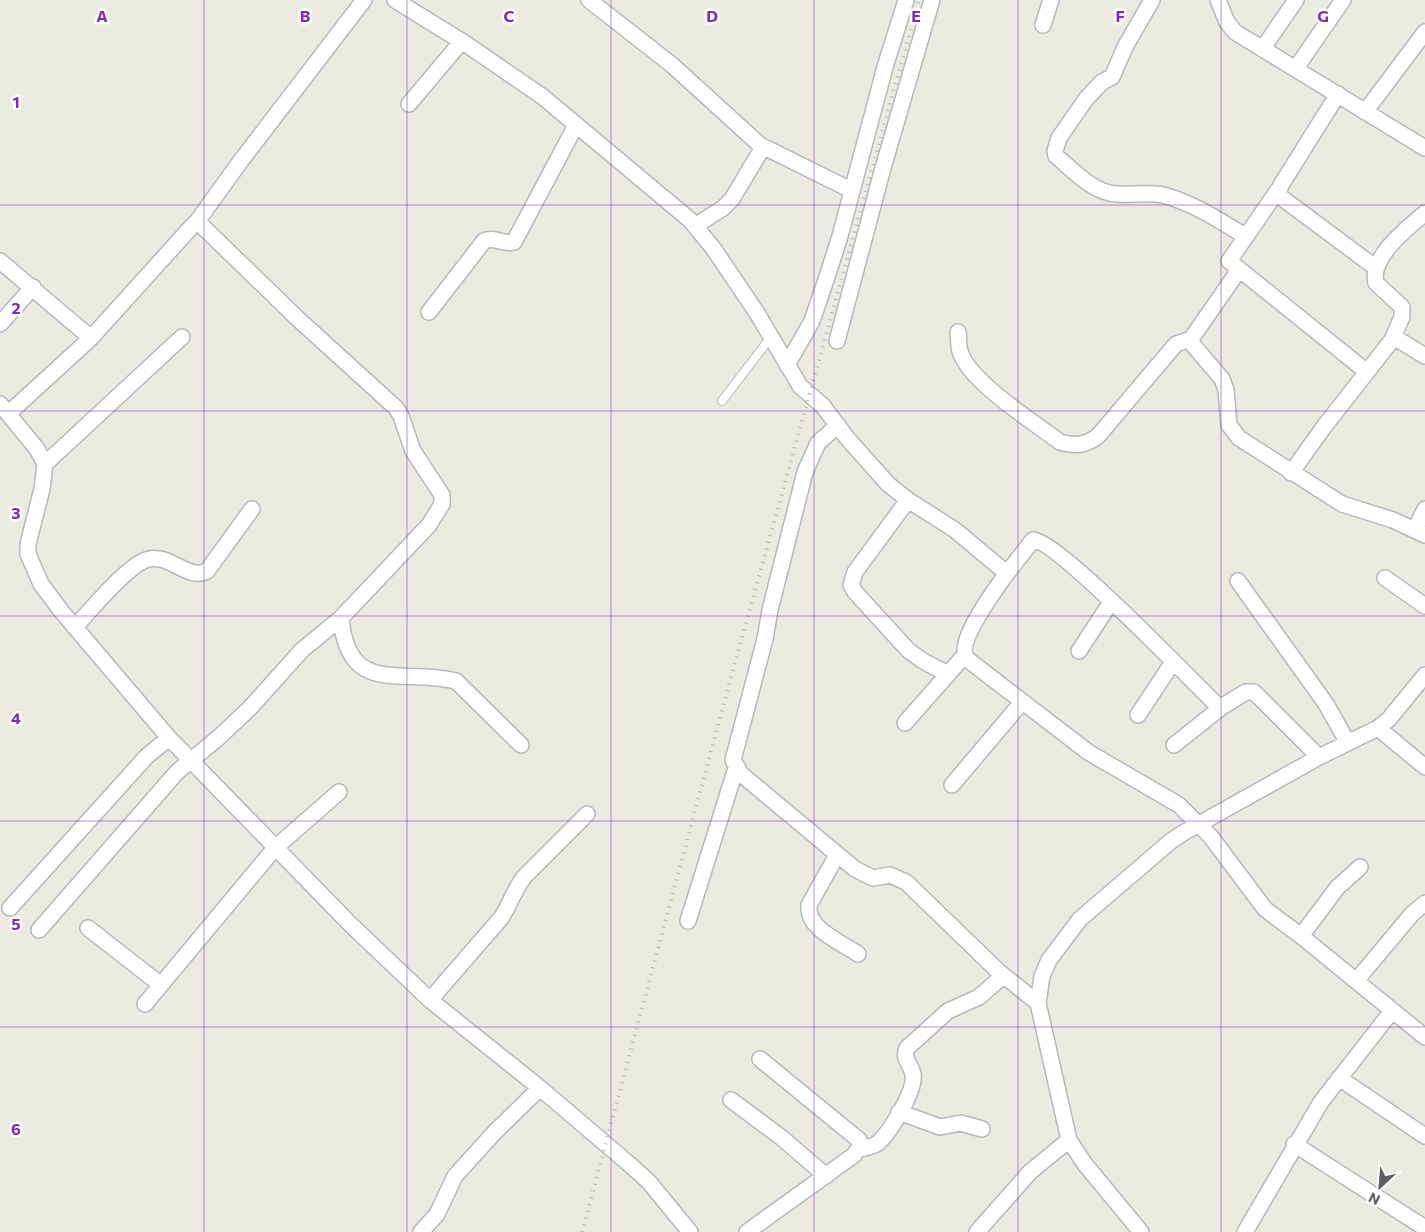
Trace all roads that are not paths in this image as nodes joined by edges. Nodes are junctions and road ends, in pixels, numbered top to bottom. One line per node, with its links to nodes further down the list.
1 (364, 0): 25 (street)
2 (395, 0): 13 (street)
3 (589, 0): 20 (street)
4 (906, 0): 22 (street)
5 (932, 0): 40 (street)
6 (1051, 0): 11 (street)
7 (1152, 0): 27 (street)
8 (1218, 0): 14 (street)
9 (1296, 0): 14 (street)
10 (1343, 0): 15 (street)
11 (1043, 25)
12 (1425, 32): 18 (street)
13 (462, 41): 17 (street); 19 (street)
14 (1263, 48): 15 (street)
15 (1296, 68): 16 (street)
16 (1338, 94): 18 (street); 23 (street)
17 (410, 104)
18 (1365, 112): 21 (street)
19 (576, 125): 26 (street); 32 (street)
20 (763, 147): 22 (street); 26 (street)
21 (1425, 148)
22 (851, 190): 42 (street)
23 (1278, 190): 27 (street); 29 (street)
24 (1425, 213): 29 (street)
25 (196, 222): 38 (street); 58 (street)
26 (695, 226): 36 (street)
27 (1245, 236): 30 (street)
28 (0, 261): 31 (street)
29 (1376, 268): 37 (street)
30 (1239, 270): 39 (street); 43 (street)
31 (33, 287): 33 (street); 38 (street)
32 (429, 312)
33 (0, 324)
34 (958, 332): 39 (street)
35 (182, 337): 47 (street)
36 (771, 337): 42 (street); 44 (lane)
37 (1394, 337): 41 (street); 43 (street)
38 (91, 338): 45 (street)
39 (1191, 339): 48 (street)
40 (837, 342)
41 (1425, 356)
42 (786, 365): 46 (street)
43 (1367, 372): 48 (street)
44 (722, 401)
45 (5, 409): 47 (street)
46 (838, 425): 49 (street); 77 (street)
47 (45, 464): 59 (street)
48 (1291, 473): 52 (street)
49 (908, 500): 53 (street); 63 (street)
50 (252, 509): 59 (street)
51 (1425, 509): 52 (street)
52 (1420, 532)
53 (1004, 577): 56 (street); 61 (street)
54 (1385, 578): 57 (street)
55 (1238, 581): 71 (street)
56 (1111, 602): 60 (street); 62 (street)
57 (1425, 606)
58 (341, 618): 72 (street); 75 (street)
59 (75, 627): 70 (street)
60 (1079, 651)
61 (964, 656): 63 (street); 65 (street)
62 (1173, 662): 66 (street); 67 (street)
63 (948, 674): 68 (street)
64 (1425, 675): 69 (street)
65 (1022, 702): 78 (street); 81 (street)
66 (1223, 706): 73 (street); 74 (street)
67 (1138, 715)
68 (905, 723)
69 (1378, 728): 71 (street); 76 (street)
70 (170, 738): 75 (street); 86 (street)
71 (1348, 743): 74 (street)
72 (521, 745)
73 (1174, 745)
74 (1319, 757): 81 (street)
75 (191, 758): 82 (street); 89 (street)
76 (1425, 767)
77 (736, 768): 83 (street); 87 (street)
78 (952, 785)
79 (339, 792): 82 (street)
80 (587, 814): 95 (street)
81 (1200, 825): 90 (street); 96 (street)
82 (275, 848): 94 (street); 95 (street)
83 (837, 855): 91 (street); 92 (street)
84 (1360, 867): 90 (street)
85 (1425, 903): 93 (street)
86 (10, 908)
87 (688, 921)
88 (88, 928): 94 (street)
89 (39, 930)
90 (1301, 936): 93 (street)
91 (858, 954)
92 (1003, 976): 96 (street); 104 (street)
93 (1356, 980): 98 (street)
94 (161, 985): 97 (street)
95 (430, 1000): 102 (street)
96 (1038, 1003): 107 (street)
97 (145, 1004)
98 (1392, 1011): 99 (street); 101 (street)
99 (1425, 1037)
100 (760, 1059): 109 (street)
101 (1339, 1078): 106 (street); 108 (street)
102 (540, 1088): 112 (street); 113 (street)
103 (731, 1100): 110 (street)
104 (899, 1112): 105 (street); 109 (street)
105 (982, 1129)
106 (1425, 1136)
107 (1069, 1140): 115 (street); 116 (street)
108 (1294, 1144): 111 (street); 117 (street)
109 (859, 1149): 110 (street)
110 (826, 1176): 114 (street)
111 (1425, 1228)
112 (420, 1232)
113 (690, 1232)
114 (747, 1232)
115 (977, 1232)
116 (1141, 1232)
117 (1245, 1232)

